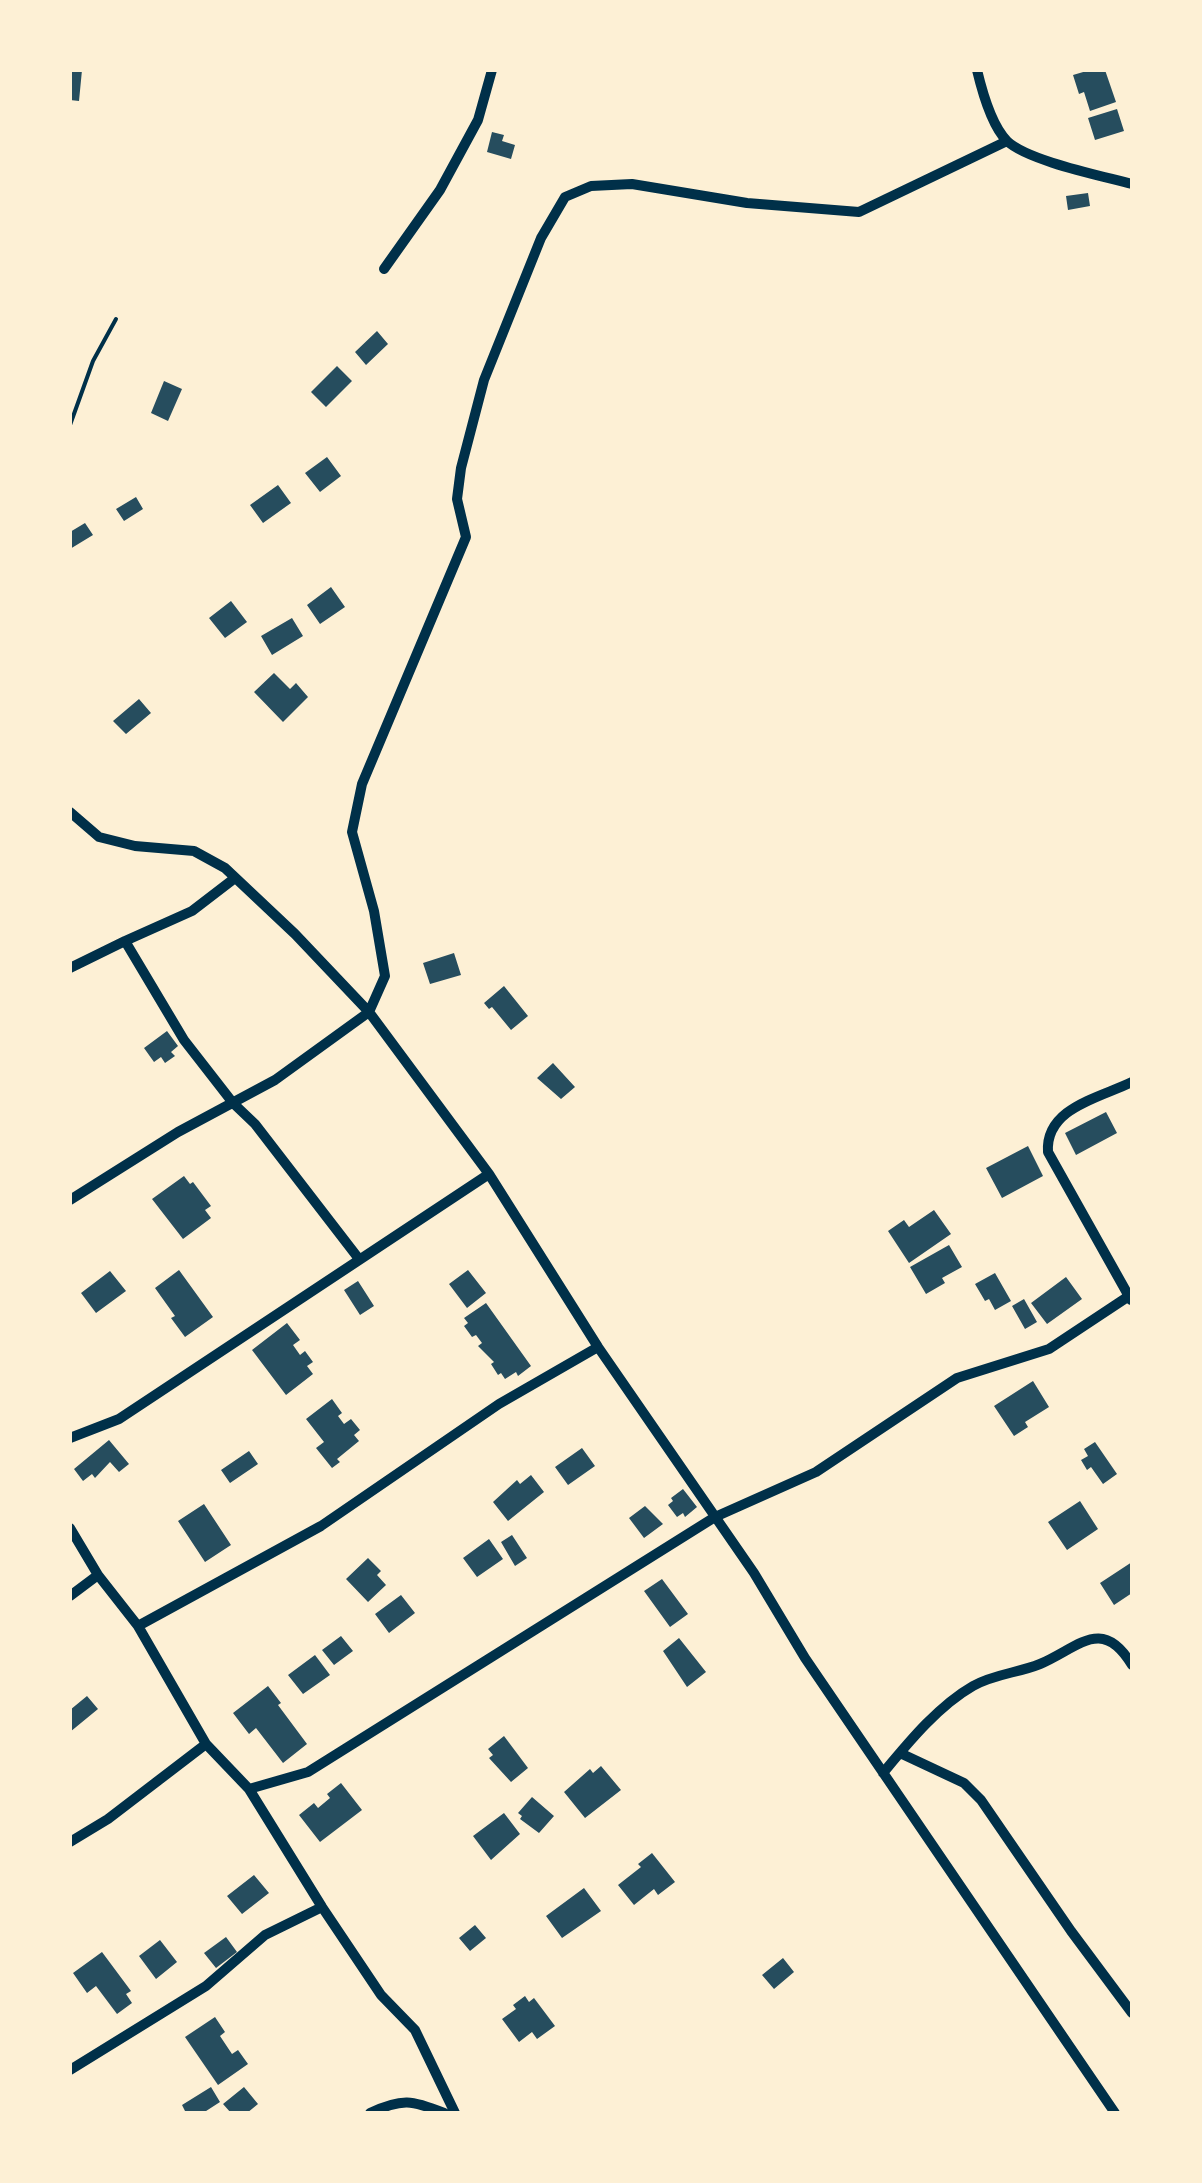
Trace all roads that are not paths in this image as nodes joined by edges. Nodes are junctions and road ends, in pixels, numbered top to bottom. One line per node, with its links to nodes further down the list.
1 (492, 70): 5 (street)
2 (977, 70): 3 (street)
3 (1007, 141): 4 (street); 10 (street)
4 (1132, 184)
5 (384, 269)
6 (70, 812): 7 (street)
7 (235, 878): 8 (street); 10 (street)
8 (126, 941): 9 (street); 12 (street)
9 (70, 968)
10 (369, 1012): 12 (street); 13 (street)
11 (1132, 1082): 16 (street)
12 (232, 1103): 14 (street); 15 (street)
13 (488, 1174): 15 (street); 17 (street)
14 (70, 1200)
15 (358, 1258): 18 (street)
16 (1130, 1298): 19 (street)
17 (598, 1347): 19 (street); 23 (street)
18 (70, 1438)
19 (714, 1516): 27 (street); 28 (street)
20 (70, 1528): 21 (street)
21 (98, 1575): 22 (street); 23 (street)
22 (70, 1596)
23 (138, 1626): 25 (street)
24 (1132, 1665): 26 (street)
25 (206, 1744): 28 (street); 29 (street)
26 (900, 1753): 27 (street); 31 (street)
27 (883, 1773): 36 (street)
28 (249, 1789): 30 (street)
29 (70, 1842)
30 (322, 1907): 32 (street); 35 (street)
31 (1132, 2014)
32 (70, 2070)
33 (370, 2113): 34 (street)
34 (444, 2113)
35 (455, 2113)
36 (1115, 2113)

